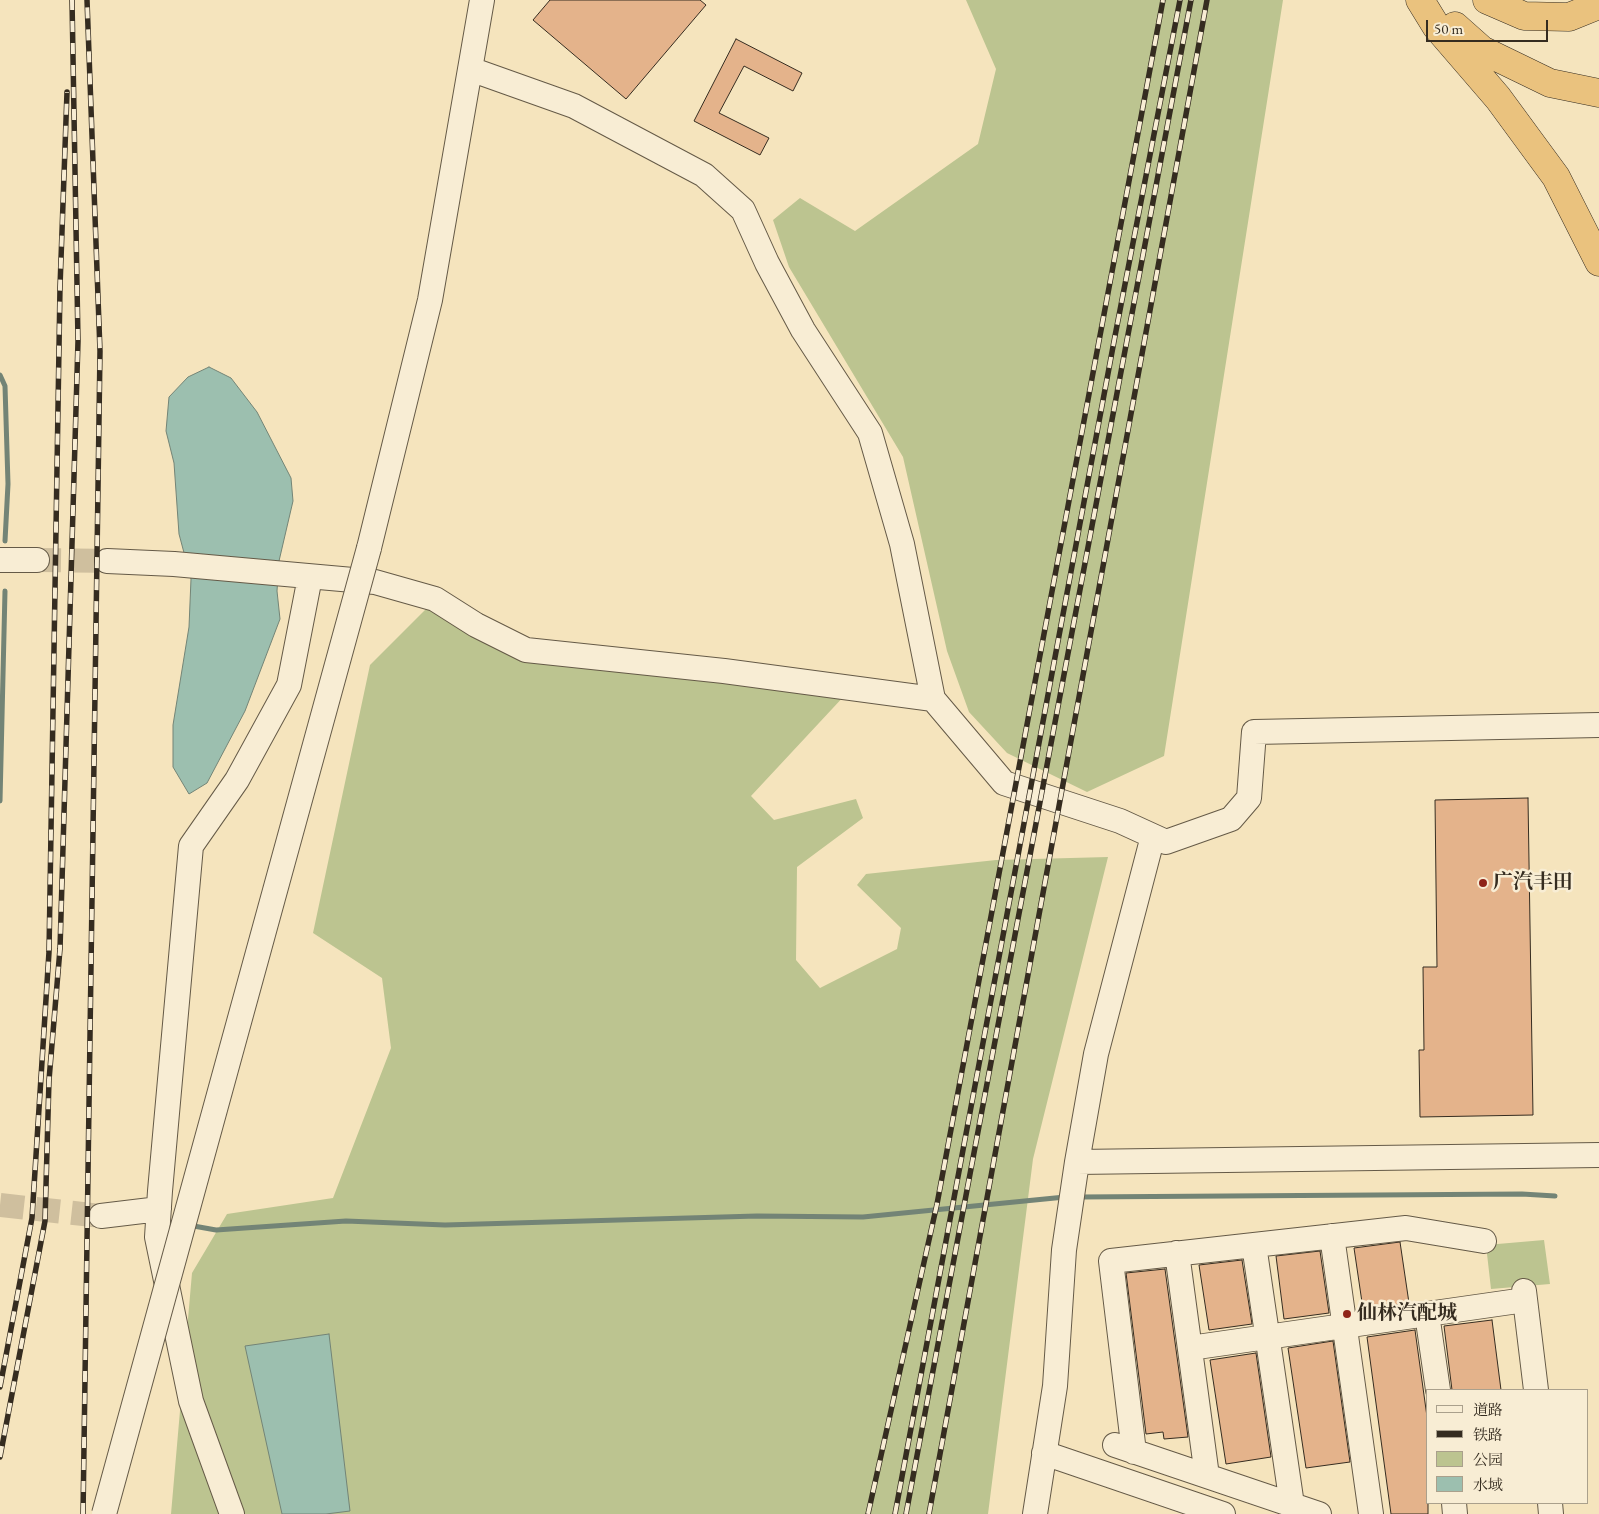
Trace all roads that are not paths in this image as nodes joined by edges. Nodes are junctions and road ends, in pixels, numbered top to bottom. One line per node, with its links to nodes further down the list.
1 (482, 0): 6 (street)
2 (1420, 0): 8 (highway)
3 (1429, 0): 7 (highway)
4 (1487, 0): 5 (highway)
5 (1599, 5)
6 (470, 68): 13 (street); 33 (street, bridge)
7 (1599, 93)
8 (1599, 262)
9 (0, 560): 10 (street)
10 (37, 560)
11 (107, 561): 12 (street)
12 (299, 575): 13 (street); 18 (street)
13 (933, 699): 15 (street)
14 (1599, 725): 15 (street)
15 (1153, 836): 17 (street)
16 (1599, 1155): 17 (street)
17 (1077, 1162): 30 (street)
18 (159, 1209): 19 (street); 34 (street)
19 (101, 1216)
20 (1332, 1236): 21 (street); 22 (street); 25 (street)
21 (1484, 1241)
22 (1254, 1245): 23 (street); 26 (street)
23 (1177, 1253): 27 (street); 31 (street)
24 (1427, 1314): 25 (street); 28 (street); 29 (street)
25 (1344, 1326): 26 (street); 38 (street)
26 (1267, 1337): 27 (street); 32 (street)
27 (1190, 1348): 31 (street)
28 (1438, 1389)
29 (1536, 1389)
30 (1044, 1453): 35 (street); 36 (street)
31 (1207, 1476): 32 (street)
32 (1292, 1505): 37 (street)
33 (104, 1514)
34 (232, 1514)
35 (1035, 1514)
36 (1223, 1514)
37 (1319, 1514)
38 (1371, 1514)

